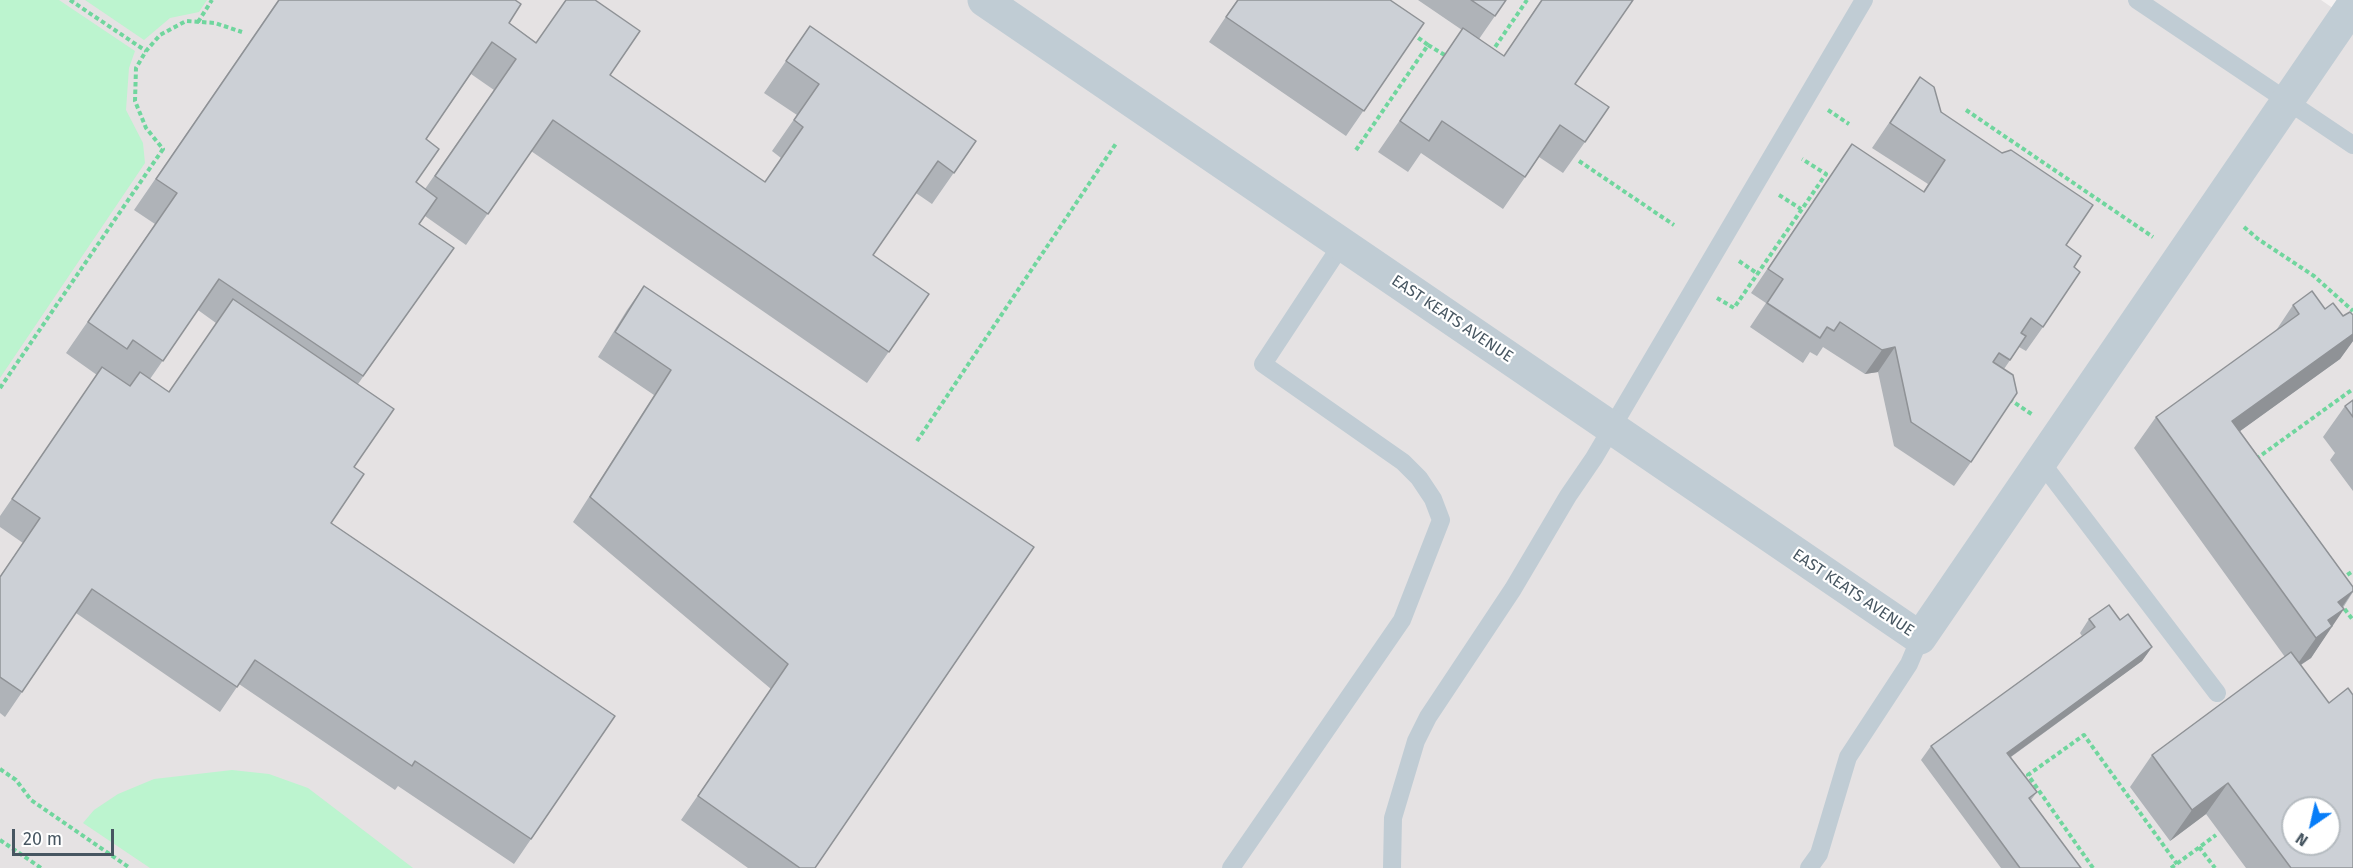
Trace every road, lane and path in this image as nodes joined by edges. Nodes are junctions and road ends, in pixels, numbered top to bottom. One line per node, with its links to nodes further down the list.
1 (70, 0): 12 (path)
2 (212, 0): 8 (path)
3 (984, 0): 33 (street, EAST KEATS AVENUE)
4 (1527, 0): 13 (path)
5 (1864, 0): 42 (lane)
6 (2137, 0): 15 (lane)
7 (2353, 5): 15 (street)
8 (197, 22): 9 (path); 12 (path)
9 (242, 32)
10 (1409, 32): 11 (path)
11 (1428, 45): 14 (path); 22 (path)
12 (146, 51): 38 (path)
13 (1489, 57)
14 (1457, 64)
15 (2287, 101): 21 (lane); 44 (street)
16 (1822, 106): 18 (path)
17 (1966, 110): 20 (path)
18 (1849, 124)
19 (1117, 142): 43 (path)
20 (2014, 143): 23 (path); 26 (path)
21 (2353, 145)
22 (1356, 150)
23 (2008, 153)
24 (1794, 154): 29 (path)
25 (1579, 161): 30 (path)
26 (2080, 187): 28 (path); 32 (path)
27 (1773, 191): 29 (path)
28 (2073, 197)
29 (1802, 209): 35 (path)
30 (1674, 225)
31 (2244, 227): 37 (path)
32 (2156, 239)
33 (1342, 244): 42 (street, EAST KEATS AVENUE); 59 (lane)
34 (1735, 259): 35 (path)
35 (1758, 274): 36 (path)
36 (1713, 297)
37 (2353, 311)
38 (0, 388)
39 (2353, 389): 45 (path)
40 (2006, 398): 41 (path)
41 (2036, 417)
42 (1612, 428): 50 (street, EAST KEATS AVENUE); 60 (lane)
43 (917, 441)
44 (2041, 462): 50 (street); 51 (lane)
45 (2251, 463)
46 (2353, 571): 47 (path)
47 (2337, 582)
48 (2335, 596): 49 (path)
49 (2353, 620)
50 (1920, 638): 61 (lane)
51 (2217, 693)
52 (0, 769): 58 (path)
53 (2216, 835): 55 (path)
54 (0, 840): 57 (path)
55 (2199, 847): 56 (path); 64 (path)
56 (2177, 864): 62 (path); 63 (path)
57 (41, 868)
58 (130, 868)
59 (1231, 868)
60 (1392, 868)
61 (1809, 868)
62 (2093, 868)
63 (2171, 868)
64 (2215, 868)

